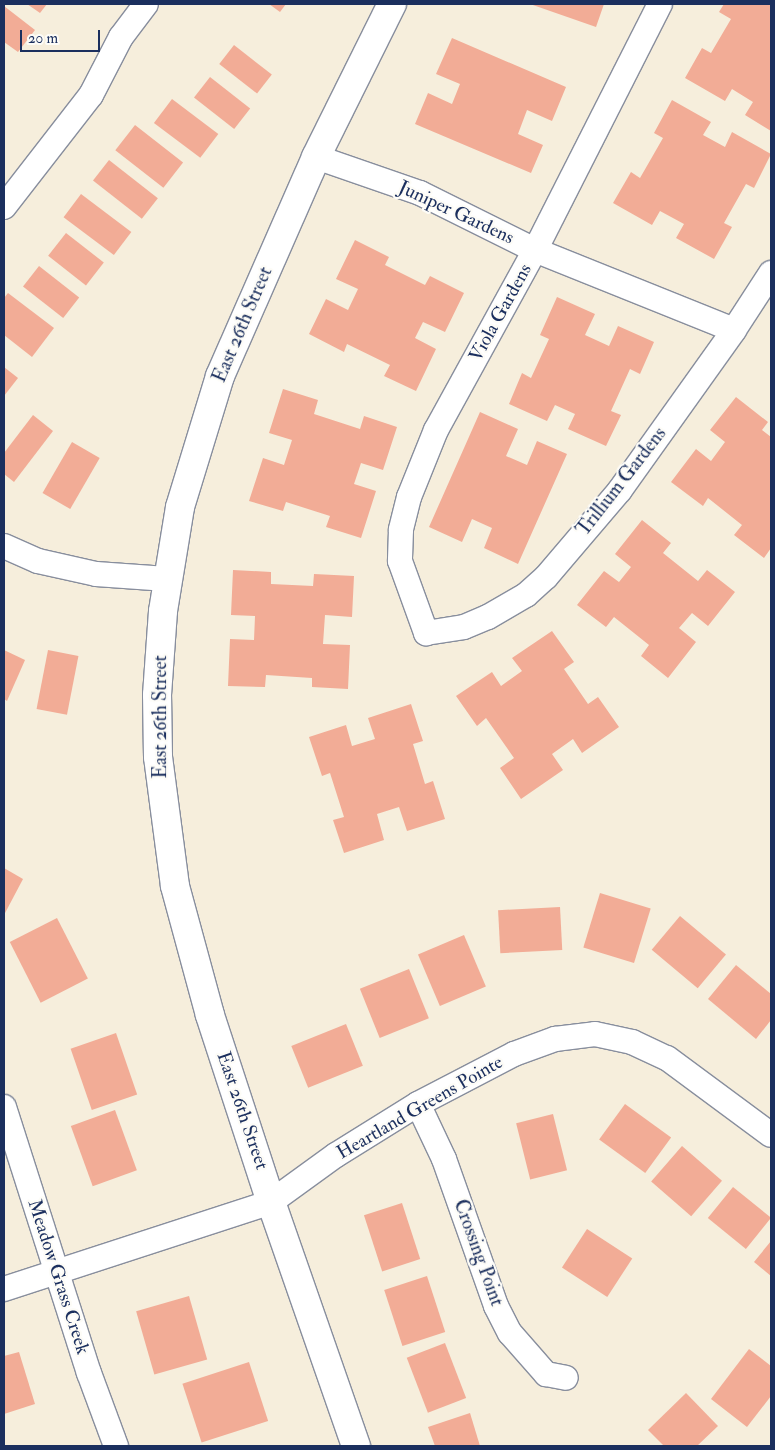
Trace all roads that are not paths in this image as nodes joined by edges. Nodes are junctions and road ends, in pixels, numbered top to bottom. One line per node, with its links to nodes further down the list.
1 (146, 4): 5 (street)
2 (392, 4): 4 (street, East 26th Street)
3 (660, 4): 6 (street, Viola Gardens)
4 (316, 157): 6 (street, Juniper Gardens); 10 (street, East 26th Street)
5 (4, 207)
6 (535, 250): 8 (street, Juniper Gardens); 11 (street, Viola Gardens)
7 (771, 274): 8 (street, Trillium Gardens)
8 (734, 330): 11 (street, Trillium Gardens)
9 (4, 546): 10 (street)
10 (167, 579): 15 (street, East 26th Street)
11 (426, 633)
12 (418, 1104): 14 (street, Heartland Greens Pointe); 15 (street, Heartland Greens Pointe); 18 (street, Crossing Point)
13 (4, 1107): 16 (street, Meadow Grass Creek)
14 (771, 1135)
15 (271, 1202): 16 (street, Heartland Greens Pointe); 20 (street, East 26th Street)
16 (57, 1273): 17 (street, Heartland Greens Pointe); 19 (street, Meadow Grass Creek)
17 (4, 1288)
18 (566, 1378)
19 (116, 1446)
20 (356, 1446)

